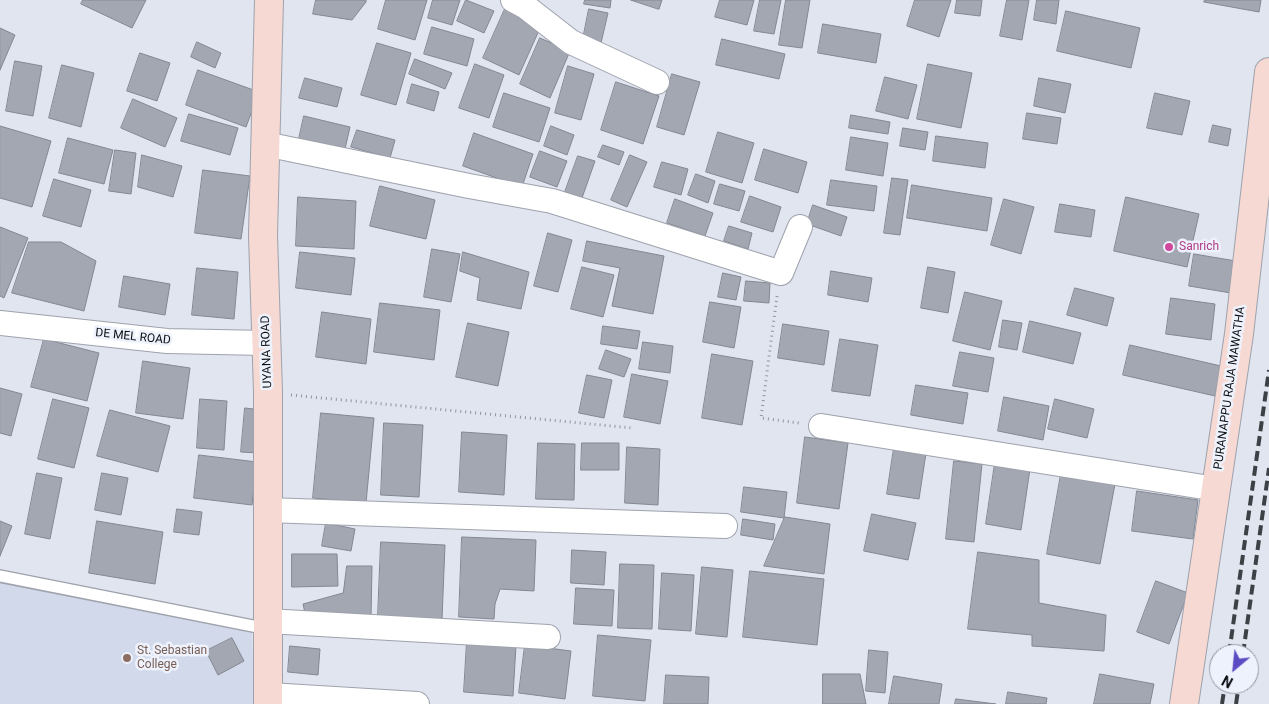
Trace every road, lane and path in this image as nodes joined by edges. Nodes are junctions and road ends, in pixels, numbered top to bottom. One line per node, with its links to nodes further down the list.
1 (269, 0): 5 (street, UYANA ROAD)
2 (513, 0): 4 (street)
3 (1269, 72): 13 (street, PURANAPPU RAJA MAWATHA)
4 (657, 82)
5 (265, 144): 7 (street); 9 (street, UYANA ROAD)
6 (800, 227): 7 (street)
7 (780, 273): 11 (path)
8 (0, 323): 9 (street, DE MEL ROAD)
9 (266, 343): 10 (street, UYANA ROAD)
10 (268, 392): 12 (path); 14 (street, UYANA ROAD)
11 (821, 426): 13 (street)
12 (632, 428)
13 (1216, 489): 21 (street, PURANAPPU RAJA MAWATHA)
14 (267, 510): 15 (street); 17 (street, UYANA ROAD)
15 (725, 526)
16 (0, 576): 17 (lane)
17 (268, 625): 18 (street); 19 (street, UYANA ROAD)
18 (548, 637)
19 (268, 698): 20 (street)
20 (417, 704)
21 (1184, 704)

